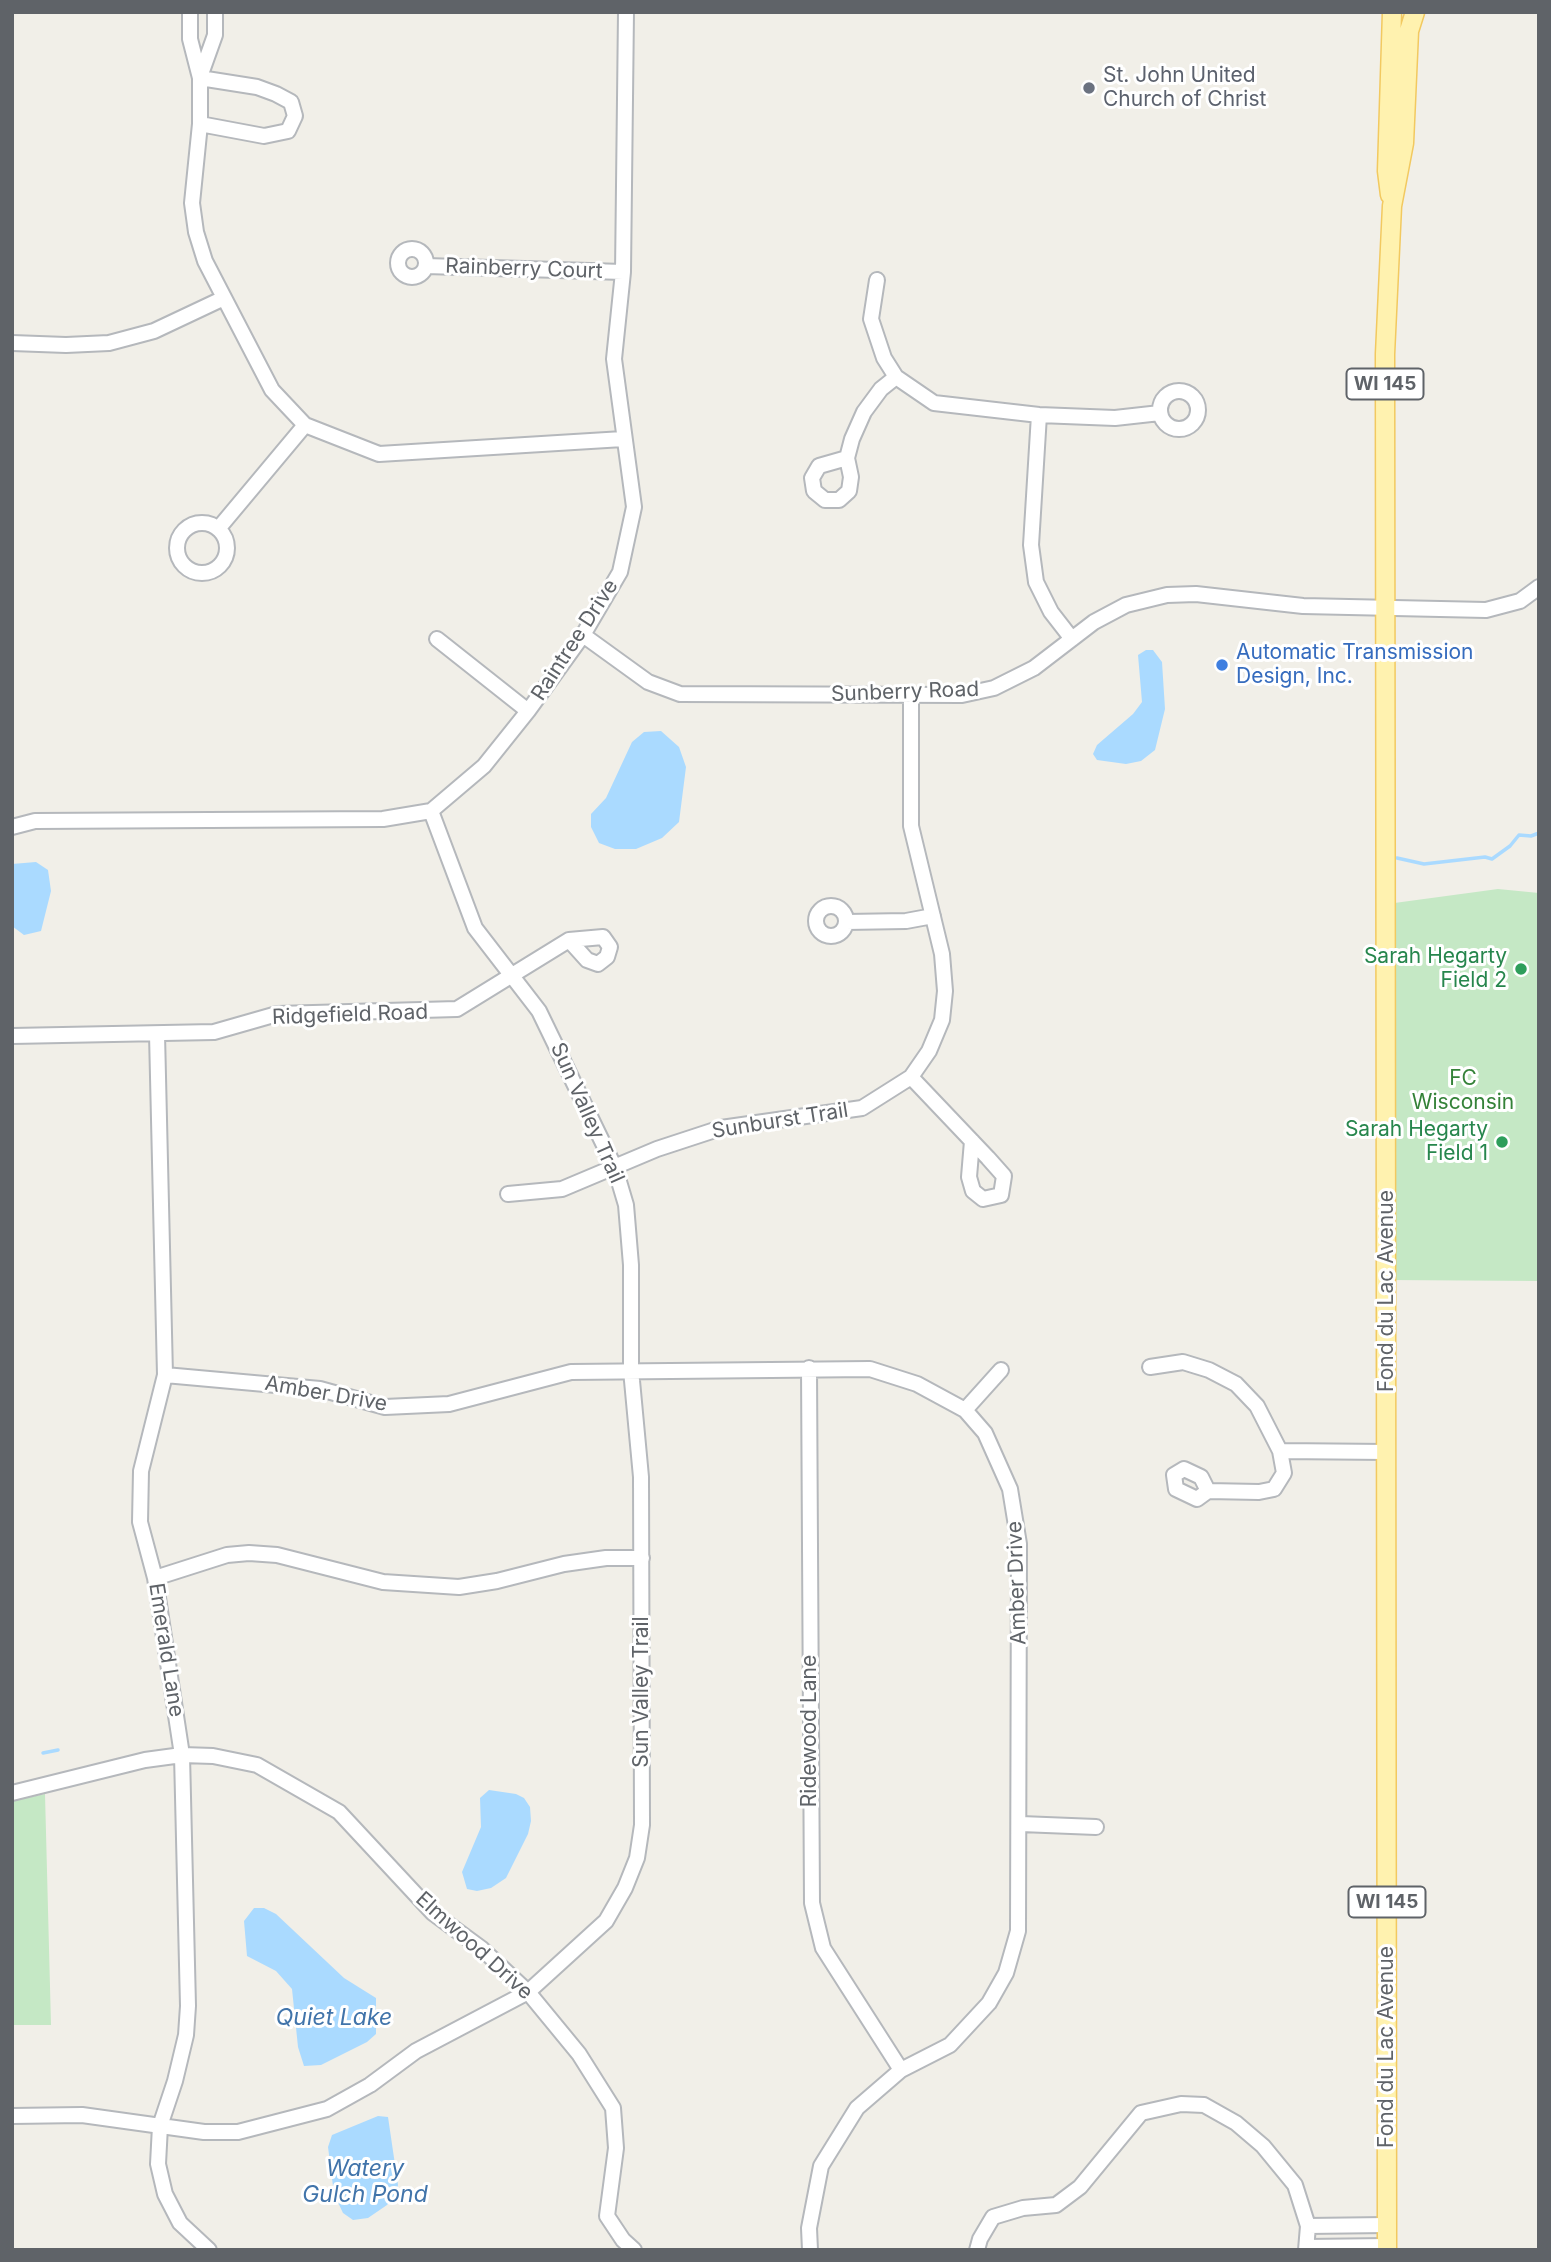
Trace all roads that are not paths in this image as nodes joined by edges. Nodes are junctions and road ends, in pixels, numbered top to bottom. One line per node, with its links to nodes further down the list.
1 (190, 12): 6 (street)
2 (215, 12): 6 (street)
3 (626, 12): 10 (street, Raintree Drive)
4 (1392, 12): 8 (main road, Fond du Lac Avenue / WI 145)
5 (1415, 12): 8 (main road, Fond du Lac Avenue / WI 145)
6 (200, 78): 7 (street); 7 (street)
7 (200, 124): 12 (street)
8 (1392, 206): 22 (main road, Fond du Lac Avenue / WI 145)
9 (426, 266): 10 (street, Rainberry Court)
10 (623, 272): 18 (street, Raintree Drive)
11 (877, 280): 14 (street)
12 (224, 298): 13 (street); 17 (street)
13 (12, 343)
14 (896, 377): 16 (street); 19 (street)
15 (1160, 413): 16 (street)
16 (1039, 415): 25 (street)
17 (305, 425): 18 (street); 20 (street)
18 (623, 439): 23 (street, Raintree Drive)
19 (847, 458)
20 (218, 529)
21 (1539, 587): 22 (street, Sunberry Road)
22 (1385, 610): 25 (street, Sunberry Road); 47 (main road, Fond du Lac Avenue / WI 145)
23 (583, 635): 26 (street, Sunberry Road); 27 (street, Raintree Drive)
24 (437, 639): 27 (street)
25 (1072, 639): 26 (street, Sunberry Road)
26 (911, 695): 30 (street, Sunburst Trail)
27 (528, 711): 28 (street, Raintree Drive)
28 (430, 811): 29 (street); 33 (street, Sun Valley Trail)
29 (12, 827)
30 (933, 916): 31 (street); 36 (street, Sunburst Trail)
31 (846, 922)
32 (569, 940): 33 (street, Ridgefield Road)
33 (511, 975): 34 (street, Ridgefield Road); 38 (street, Sun Valley Trail)
34 (157, 1034): 35 (street, Ridgefield Road); 44 (street, Emerald Lane)
35 (12, 1036)
36 (911, 1077): 37 (street); 38 (street, Sunburst Trail)
37 (972, 1141)
38 (615, 1168): 39 (street, Sunburst Trail); 42 (street, Sun Valley Trail)
39 (508, 1194)
40 (1150, 1367): 46 (street)
41 (809, 1368): 42 (street, Amber Drive); 45 (street, Amber Drive); 56 (street, Ridewood Lane)
42 (631, 1370): 44 (street, Amber Drive); 49 (street, Sun Valley Trail)
43 (1001, 1370): 45 (street)
44 (165, 1375): 50 (street, Emerald Lane)
45 (965, 1410): 53 (street, Amber Drive)
46 (1280, 1451): 47 (street); 48 (street)
47 (1387, 1451): 59 (main road, Fond du Lac Avenue / WI 145)
48 (1208, 1491)
49 (642, 1558): 50 (street); 55 (street, Sun Valley Trail)
50 (155, 1578): 51 (street, Emerald Lane)
51 (182, 1755): 52 (street, Elmwood Drive); 55 (street, Elmwood Drive); 58 (street, Emerald Lane)
52 (12, 1793)
53 (1021, 1824): 54 (street); 56 (street, Amber Drive)
54 (1096, 1827)
55 (528, 1992): 58 (street, Sun Valley Trail); 64 (street, Elmwood Drive)
56 (901, 2070): 65 (street, Amber Drive)
57 (12, 2116): 58 (street, Sun Valley Trail)
58 (160, 2126): 63 (street, Emerald Lane)
59 (1386, 2225): 60 (street); 62 (main road, Fond du Lac Avenue / WI 145)
60 (1308, 2226): 61 (street); 66 (street)
61 (1306, 2248): 62 (street)
62 (1386, 2248)
63 (209, 2250)
64 (634, 2250)
65 (810, 2250)
66 (977, 2250)

